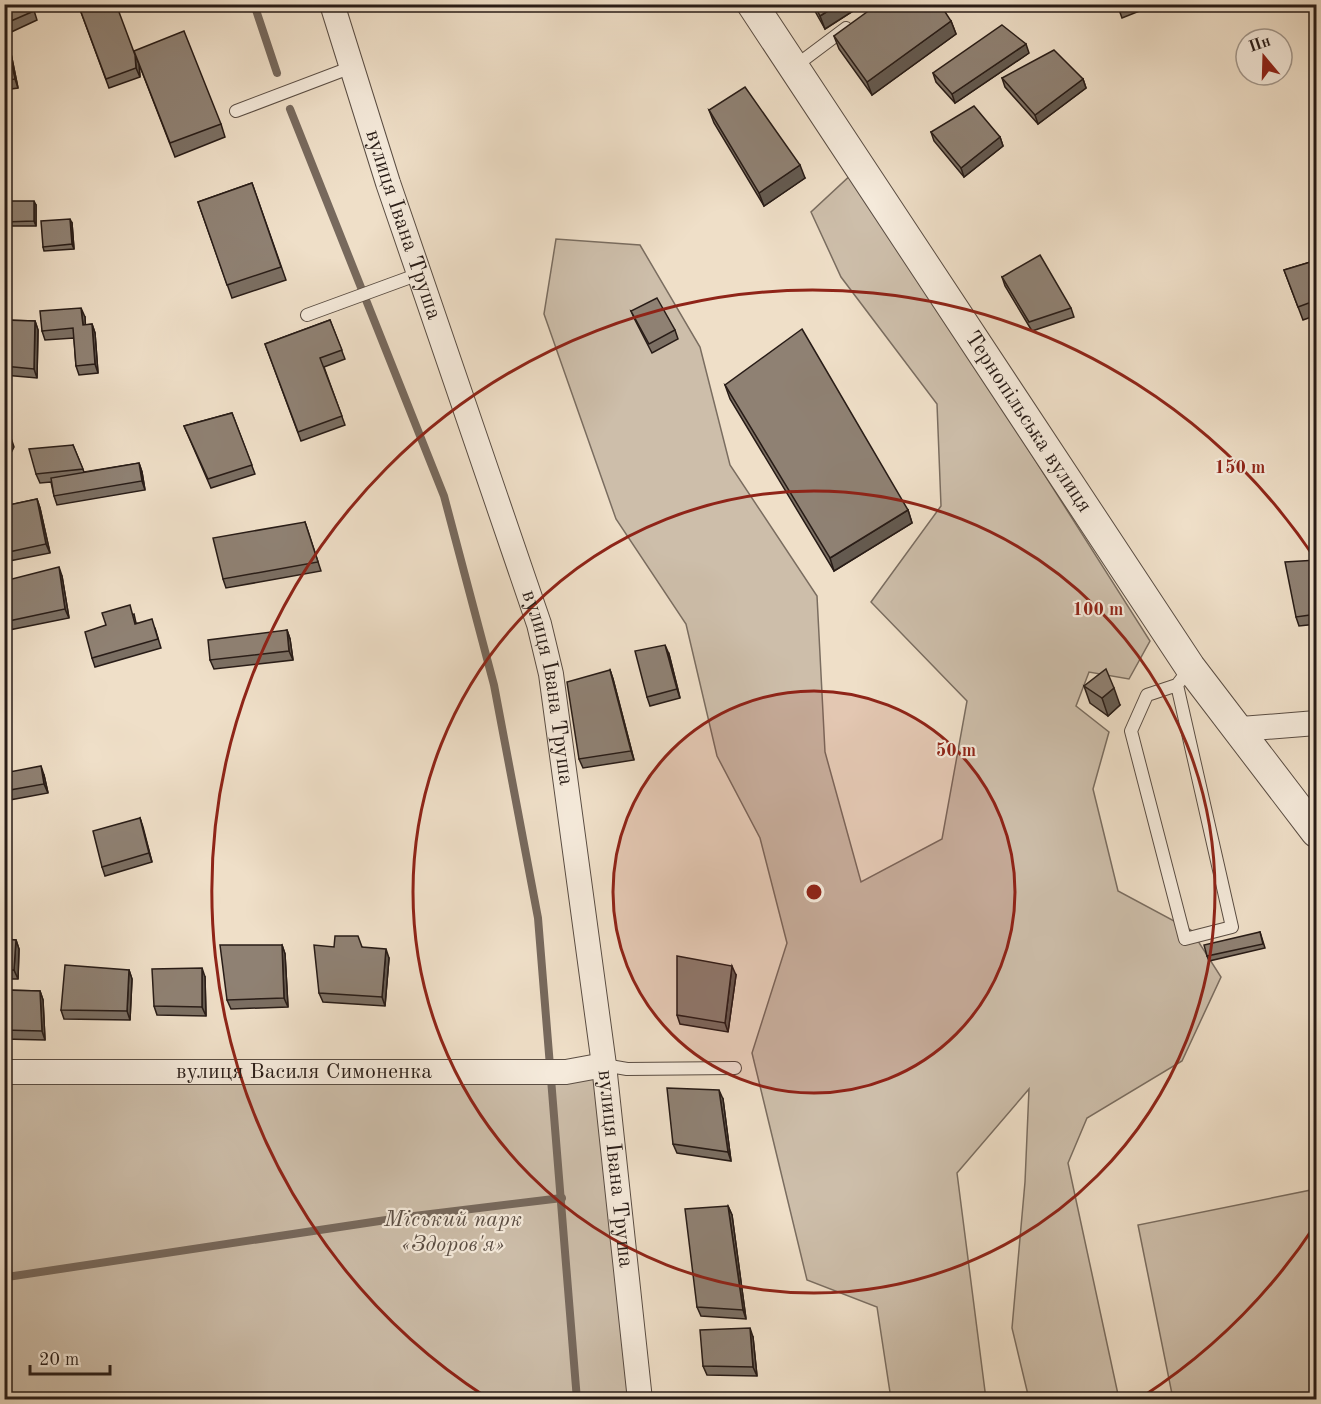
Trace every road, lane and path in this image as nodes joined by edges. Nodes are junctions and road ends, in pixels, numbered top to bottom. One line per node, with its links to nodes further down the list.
1 (332, 4): 4 (street, вулиця Івана Труша)
2 (752, 4): 5 (street, Тернопільська вулиця)
3 (859, 18): 5 (lane)
4 (352, 67): 6 (lane); 7 (street, вулиця Івана Труша)
5 (794, 67): 9 (street, Тернопільська вулиця)
6 (236, 111)
7 (419, 274): 8 (lane); 13 (street, вулиця Івана Труша)
8 (307, 315)
9 (1184, 676): 9 (lane); 11 (street, Тернопільська вулиця)
10 (1317, 723): 11 (street)
11 (1240, 729): 12 (street, Тернопільська вулиця)
12 (1317, 832)
13 (604, 1065): 14 (lane); 15 (street, вулиця Василя Симоненка); 16 (street, вулиця Івана Труша)
14 (735, 1068)
15 (4, 1072)
16 (640, 1400)

